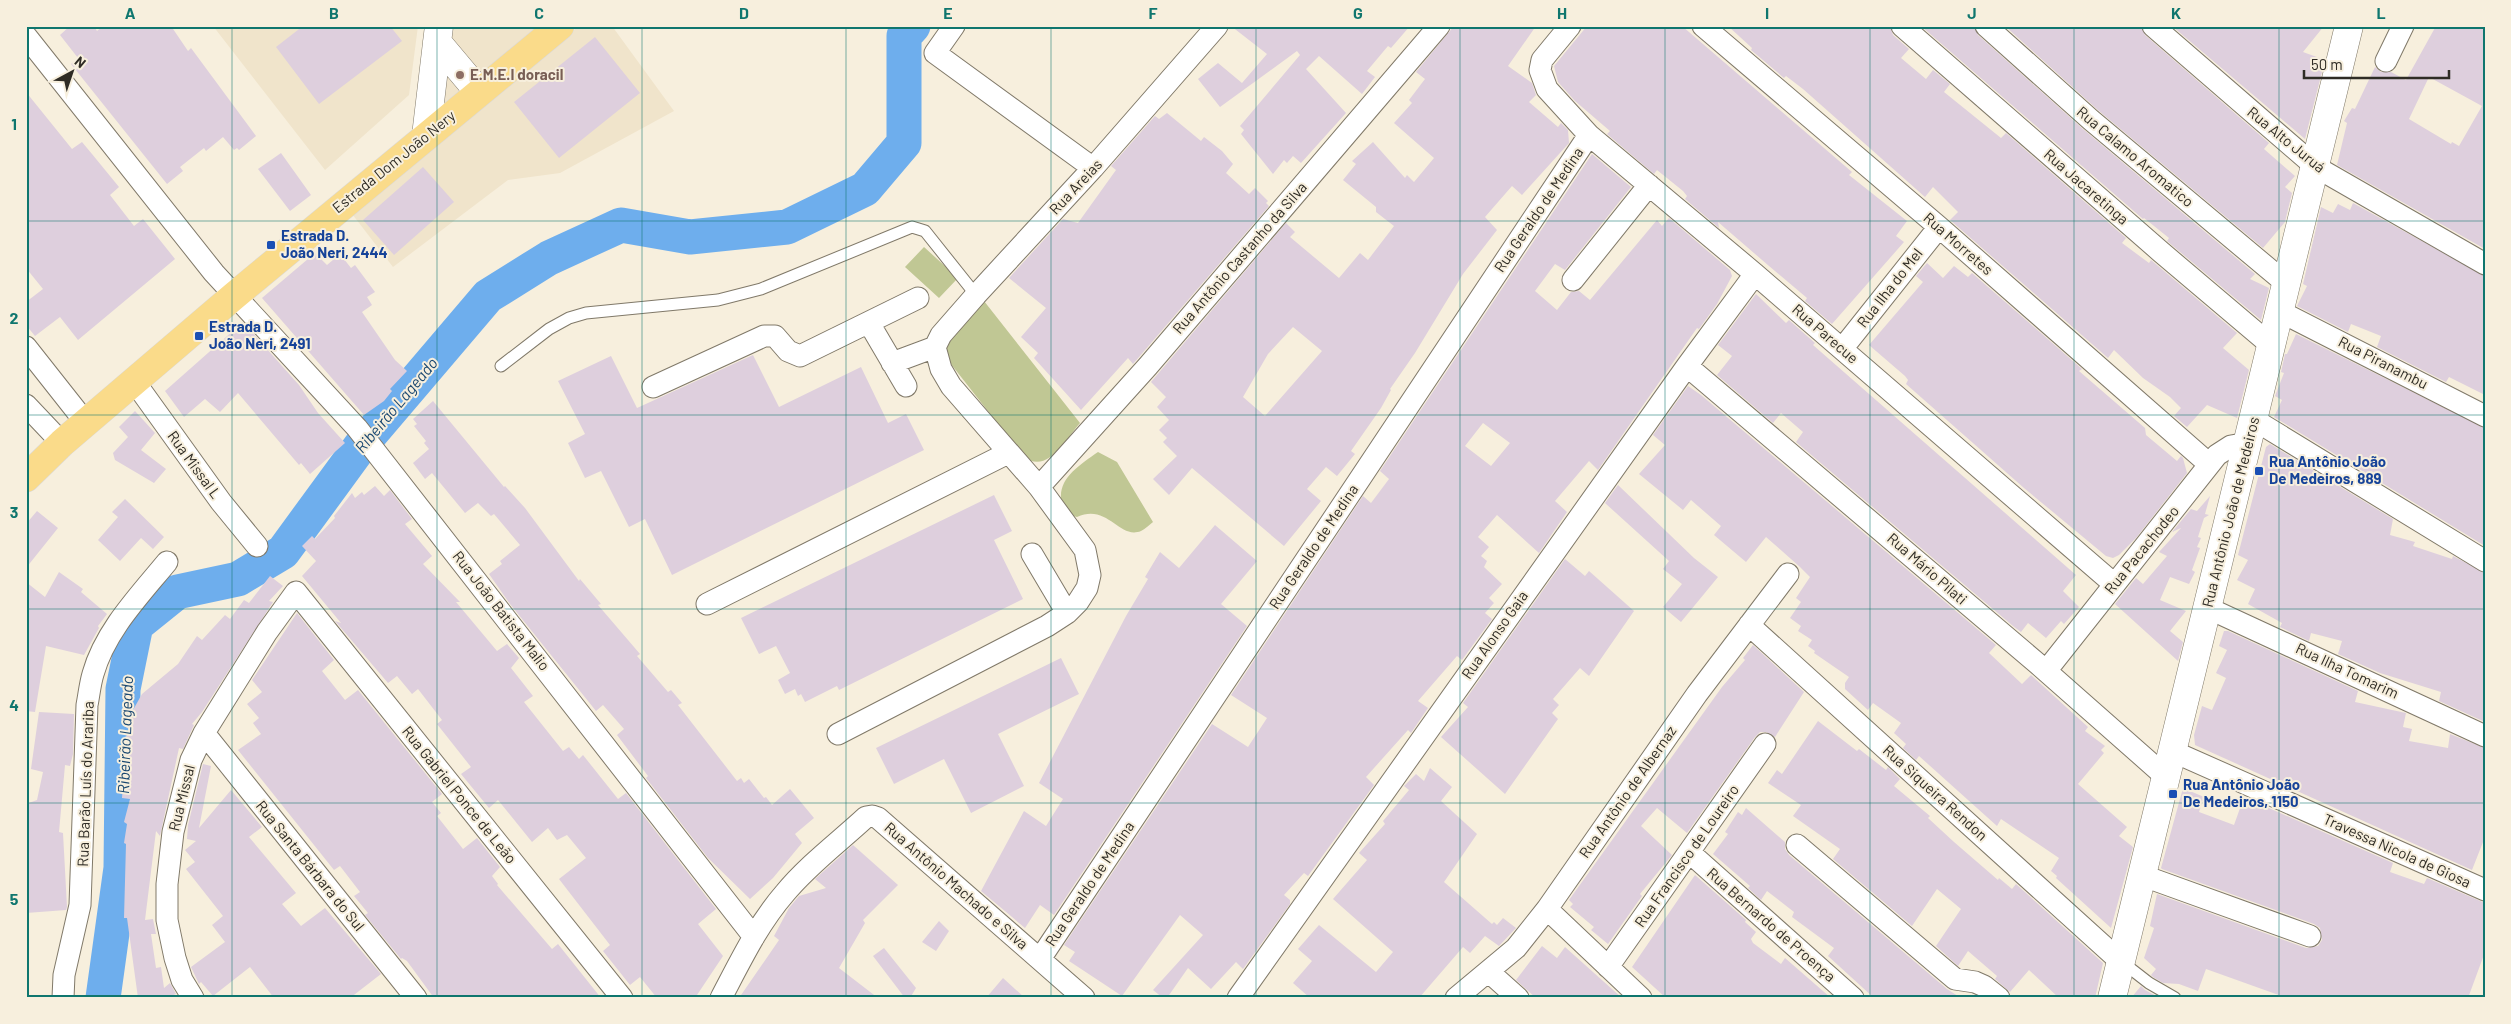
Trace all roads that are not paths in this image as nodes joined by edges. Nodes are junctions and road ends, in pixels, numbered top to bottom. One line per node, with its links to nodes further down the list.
1 (560, 26): 15 (main road, Estrada Dom João Nery)
2 (954, 26): 18 (street)
3 (1217, 26): 18 (street, Rua Areias)
4 (1439, 26): 48 (street, Rua Antônio Castanho da Silva)
5 (1570, 26): 16 (street, Rua Parecue)
6 (1703, 26): 21 (street, Rua Morretes)
7 (1902, 26): 31 (street, Rua Jacaretinga)
8 (1986, 26): 25 (street, Rua Calamo Aromatico)
9 (2153, 26): 19 (street, Rua Alto Juruá)
10 (2403, 26): 14 (street)
11 (2344, 30): 19 (street, Rua Antônio João de Medeiros)
12 (438, 34): 15 (street); 17 (street)
13 (26, 36): 27 (street, Rua João Batista Malio)
14 (2386, 61)
15 (479, 92): 17 (main road, Estrada Dom João Nery)
16 (1589, 135): 20 (street, Rua Parecue); 73 (street, Rua Geraldo de Medina)
17 (426, 136): 27 (main road, Estrada Dom João Nery)
18 (1093, 168): 26 (street, Rua Areias)
19 (2316, 168): 22 (street, Rua Alto Juruá); 25 (street, Rua Antônio João de Medeiros)
20 (1649, 185): 23 (street, Rua Parecue); 24 (street)
21 (1939, 227): 34 (street, Rua Ilha do Mel); 47 (street, Rua Morretes)
22 (2485, 264)
23 (1755, 274): 34 (street, Rua Parecue); 37 (street, Rua Alonso Gaia)
24 (1573, 280)
25 (2288, 285): 29 (street, Rua Antônio João de Medeiros)
26 (976, 295): 33 (street, Rua Areias); 36 (lane)
27 (234, 296): 38 (main road, Estrada Dom João Nery); 72 (street, Rua João Batista Malio)
28 (918, 298): 30 (street)
29 (2281, 312): 31 (street, Rua Antônio João de Medeiros); 42 (street, Rua Piranambu)
30 (869, 323): 35 (street); 39 (street)
31 (2272, 346): 44 (street, Rua Antônio João de Medeiros)
32 (26, 347): 43 (street)
33 (935, 348): 35 (street); 45 (street)
34 (1842, 349): 54 (street, Rua Parecue)
35 (892, 363): 40 (street)
36 (501, 366)
37 (1686, 366): 60 (street, Rua Mário Pilati); 83 (street, Rua Alonso Gaia)
38 (134, 381): 43 (main road, Estrada Dom João Nery); 49 (street, Rua Missal L)
39 (653, 386)
40 (906, 386)
41 (26, 405): 46 (street)
42 (2485, 416)
43 (86, 424): 46 (main road, Estrada Dom João Nery)
44 (2250, 431): 47 (street, Rua Pacachodeo); 51 (street); 56 (street, Rua Antônio João de Medeiros)
45 (1008, 453): 48 (street); 55 (street)
46 (40, 460)
47 (2209, 464): 54 (street, Rua Pacachodeo)
48 (1039, 487): 57 (street)
49 (257, 546)
50 (1032, 554): 57 (street)
51 (2485, 561)
52 (167, 562): 77 (street, Rua Barão Luís do Arariba)
53 (1788, 574): 59 (street, Rua Antônio de Albernaz)
54 (2114, 584): 60 (street, Rua Pacachodeo)
55 (707, 604)
56 (2208, 608): 63 (street, Rua Ilha Tomarim); 65 (street, Rua Antônio João de Medeiros)
57 (1067, 613): 62 (street)
58 (278, 616): 61 (street, Rua Missal); 80 (street, Rua Gabriel Ponce de Leão)
59 (1749, 625): 70 (street, Rua Antônio de Albernaz); 74 (street, Rua Siqueira Rendon)
60 (2046, 672): 65 (street, Rua Mário Pilati)
61 (204, 733): 78 (street, Rua Missal); 79 (street, Rua Santa Bárbara do Sul)
62 (838, 734)
63 (2485, 736)
64 (1765, 744): 67 (street, Rua Francisco de Loureiro)
65 (2168, 763): 68 (street, Rua Antônio João de Medeiros); 69 (street, Travessa Nicola de Giosa)
66 (1797, 845): 88 (street)
67 (1688, 852): 75 (street, Rua Francisco de Loureiro); 87 (street, Rua Bernardo de Proença)
68 (2141, 875): 71 (street); 74 (street, Rua Antônio João de Medeiros)
69 (2485, 890)
70 (1546, 909): 75 (street); 76 (street, Rua Antônio de Albernaz)
71 (2310, 936)
72 (754, 937): 73 (street, Rua Antônio Machado e Silva); 81 (street)
73 (1040, 958): 82 (street, Rua Antônio Machado e Silva)
74 (2120, 961): 89 (street, Rua Antônio João de Medeiros); 90 (lane)
75 (1608, 967): 86 (street)
76 (1489, 972): 84 (street, Rua Antônio de Albernaz); 85 (street)
77 (63, 998)
78 (193, 998)
79 (416, 998)
80 (622, 998)
81 (721, 998)
82 (1084, 998)
83 (1238, 998)
84 (1456, 998)
85 (1518, 998)
86 (1641, 998)
87 (1853, 998)
88 (1998, 998)
89 (2112, 998)
90 (2175, 998)

